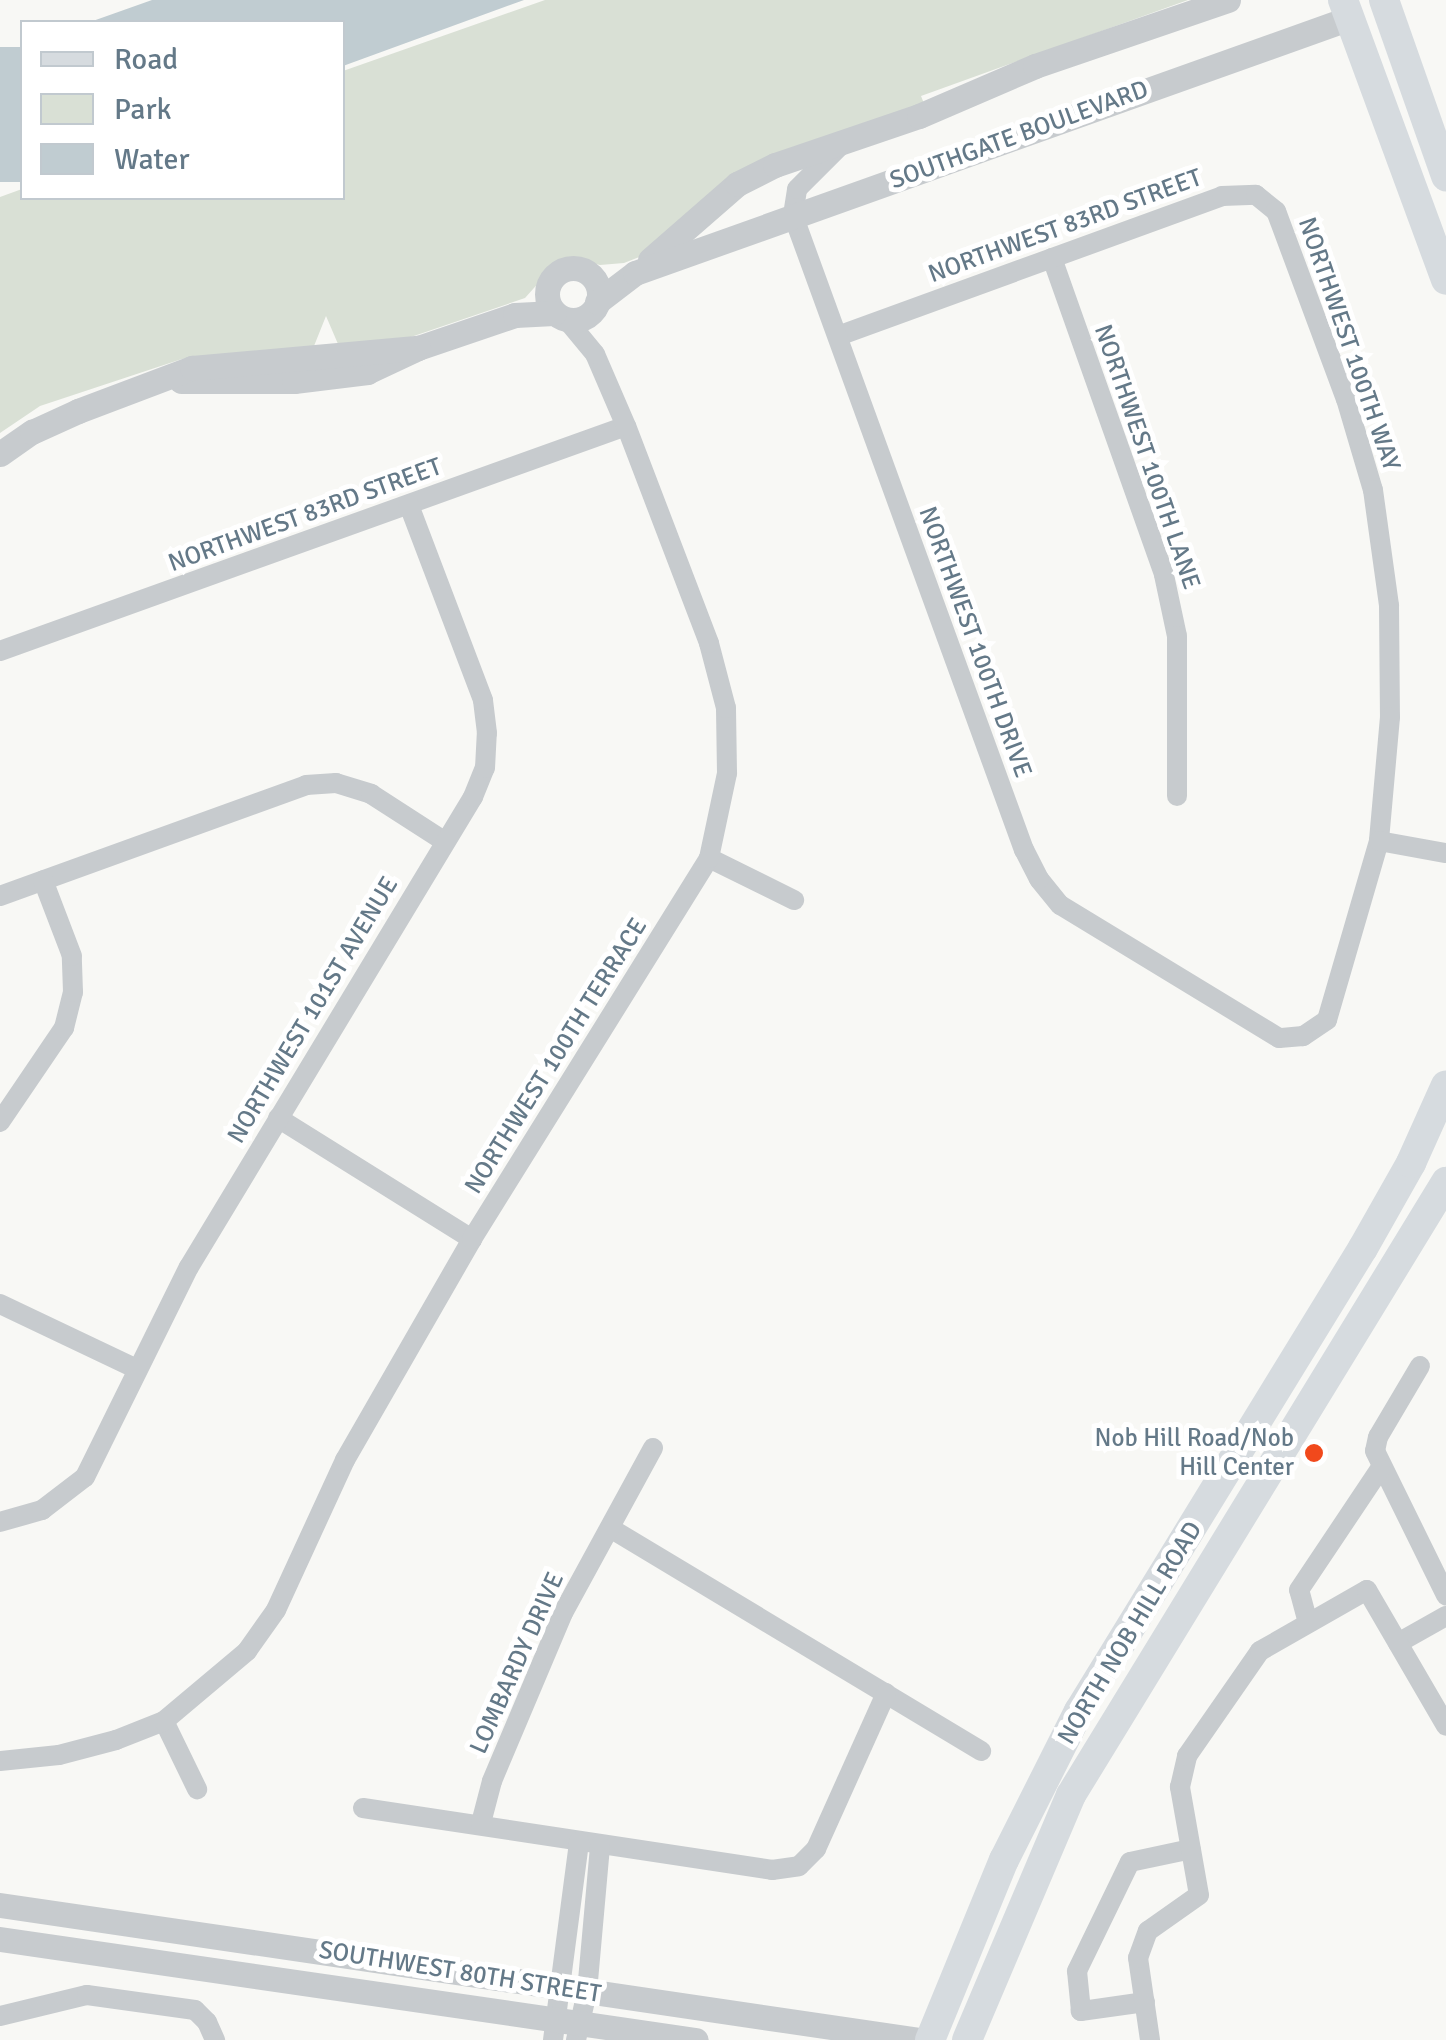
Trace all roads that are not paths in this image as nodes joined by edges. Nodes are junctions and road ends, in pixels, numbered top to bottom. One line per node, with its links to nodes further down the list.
1 (1228, 0): 4 (street, SOUTHGATE BOULEVARD)
2 (1391, 2): 3 (main road, SOUTHGATE BOULEVARD); 5 (main road)
3 (1347, 9): 7 (street, SOUTHGATE BOULEVARD); 10 (main road)
4 (845, 141): 7 (street); 9 (street, SOUTHGATE BOULEVARD)
5 (1446, 176)
6 (1256, 195): 8 (street, NORTHWEST 83RD STREET); 18 (street, NORTHWEST 100TH WAY)
7 (793, 215): 9 (street, SOUTHGATE BOULEVARD); 12 (street, NORTHWEST 100TH DRIVE)
8 (1052, 258): 12 (street, NORTHWEST 83RD STREET); 17 (street, NORTHWEST 100TH LANE)
9 (628, 276): 11 (street, SOUTHGATE BOULEVARD)
10 (1446, 280)
11 (575, 303): 13 (street, NORTHWEST 100TH TERRACE); 14 (street, SOUTHGATE BOULEVARD)
12 (838, 336): 25 (street, NORTHWEST 100TH DRIVE)
13 (626, 426): 15 (street, NORTHWEST 83RD STREET); 21 (street, NORTHWEST 100TH TERRACE)
14 (0, 454)
15 (409, 505): 16 (street, NORTHWEST 83RD STREET); 19 (street, NORTHWEST 101ST AVENUE)
16 (0, 651)
17 (1177, 796)
18 (1379, 840): 20 (street); 25 (street, NORTHWEST 100TH WAY)
19 (444, 841): 22 (street); 27 (street, NORTHWEST 101ST AVENUE)
20 (1446, 854)
21 (709, 858): 24 (street); 30 (street, NORTHWEST 100TH TERRACE)
22 (43, 880): 23 (street); 28 (street)
23 (0, 896)
24 (794, 900)
25 (1303, 1036)
26 (1446, 1084): 65 (main road, NORTH NOB HILL ROAD)
27 (278, 1118): 30 (street); 33 (street, NORTHWEST 101ST AVENUE)
28 (0, 1122)
29 (1446, 1182): 66 (main road, NORTH NOB HILL ROAD)
30 (472, 1239): 44 (street, NORTHWEST 100TH TERRACE)
31 (0, 1304): 33 (street)
32 (1420, 1366): 35 (street)
33 (137, 1369): 36 (street, NORTHWEST 101ST AVENUE)
34 (653, 1448): 37 (street, LOMBARDY DRIVE)
35 (1380, 1468): 38 (street); 40 (street)
36 (0, 1522)
37 (610, 1528): 42 (street); 50 (street, LOMBARDY DRIVE)
38 (1446, 1595)
39 (1446, 1616): 41 (street)
40 (1308, 1624): 41 (street); 52 (street)
41 (1398, 1643): 43 (street)
42 (886, 1693): 46 (street); 51 (street)
43 (1440, 1702): 45 (street)
44 (164, 1720): 47 (street, NORTHWEST 100TH TERRACE); 48 (street)
45 (1446, 1726)
46 (980, 1751)
47 (0, 1760)
48 (198, 1789)
49 (363, 1808): 50 (street)
50 (480, 1823): 51 (street)
51 (590, 1844): 53 (street); 55 (street)
52 (1191, 1849): 59 (street); 59 (street)
53 (572, 1902): 55 (street); 57 (street)
54 (0, 1905): 57 (street, SOUTHWEST 80TH STREET)
55 (594, 1906): 58 (street)
56 (0, 1939): 61 (street, SOUTHWEST 80TH STREET)
57 (560, 1988): 58 (street, SOUTHWEST 80TH STREET); 61 (street)
58 (586, 1992): 61 (street); 64 (street, SOUTHWEST 80TH STREET)
59 (1145, 2002): 67 (street)
60 (0, 2016): 62 (street)
61 (566, 2031): 63 (street, SOUTHWEST 80TH STREET)
62 (215, 2040)
63 (696, 2040)
64 (920, 2040)
65 (930, 2040)
66 (967, 2040)
67 (1150, 2040)

